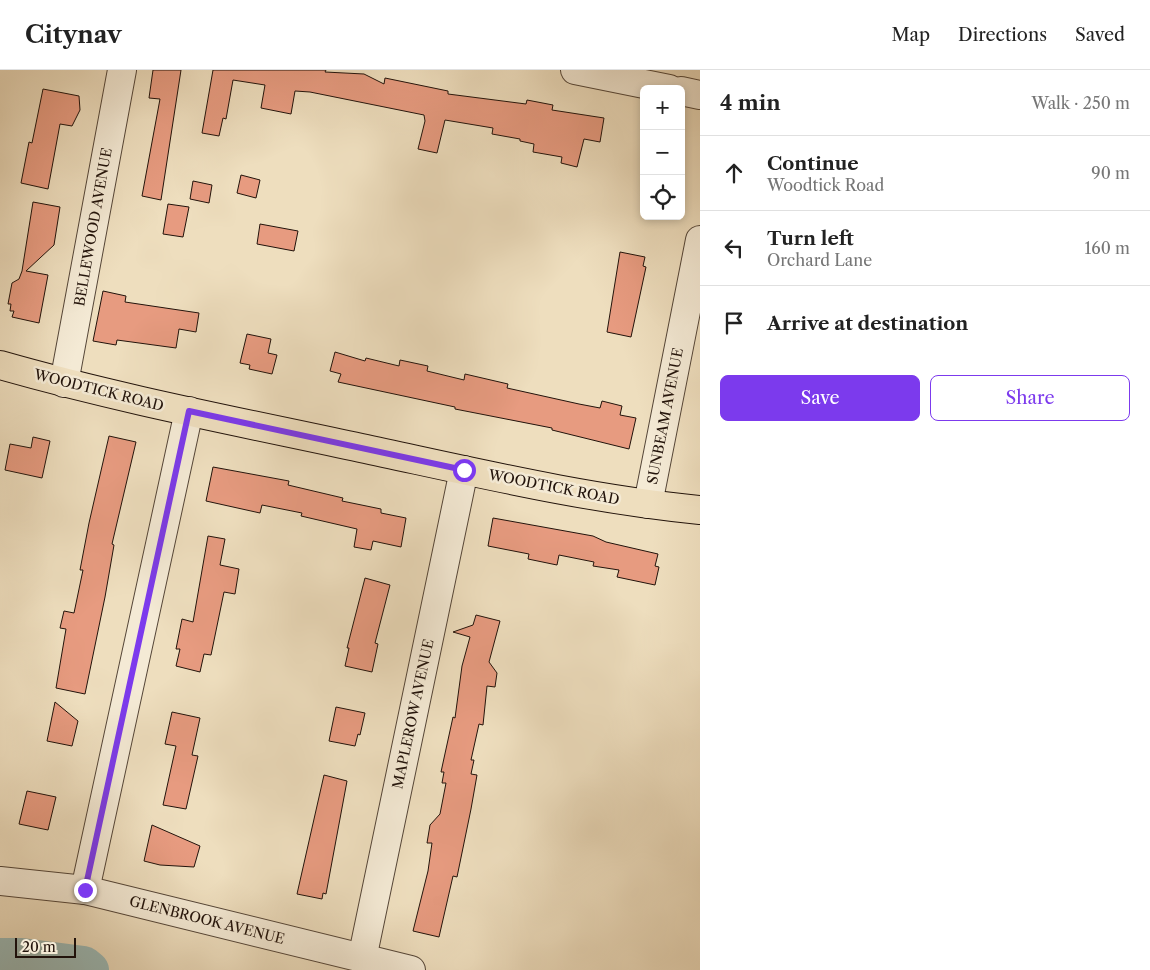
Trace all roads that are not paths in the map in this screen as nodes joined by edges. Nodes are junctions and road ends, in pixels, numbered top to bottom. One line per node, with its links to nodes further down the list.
1 (122, 70): 8 (street, BELLEWOOD AVENUE)
2 (575, 70): 3 (street)
3 (650, 85)
4 (685, 92): 5 (street)
5 (700, 95)
6 (700, 240): 11 (street, SUNBEAM AVENUE)
7 (0, 365): 8 (main road, WOODTICK ROAD)
8 (64, 383): 9 (main road, WOODTICK ROAD)
9 (189, 411): 10 (main road, WOODTICK ROAD); 14 (street)
10 (464, 470): 11 (main road, WOODTICK ROAD); 15 (street, MAPLEROW AVENUE)
11 (648, 504): 12 (main road, WOODTICK ROAD)
12 (700, 510)
13 (0, 881): 14 (street, GLENBROOK AVENUE)
14 (85, 890): 15 (street, GLENBROOK AVENUE)
15 (362, 959): 16 (street, GLENBROOK AVENUE)
16 (412, 970)

